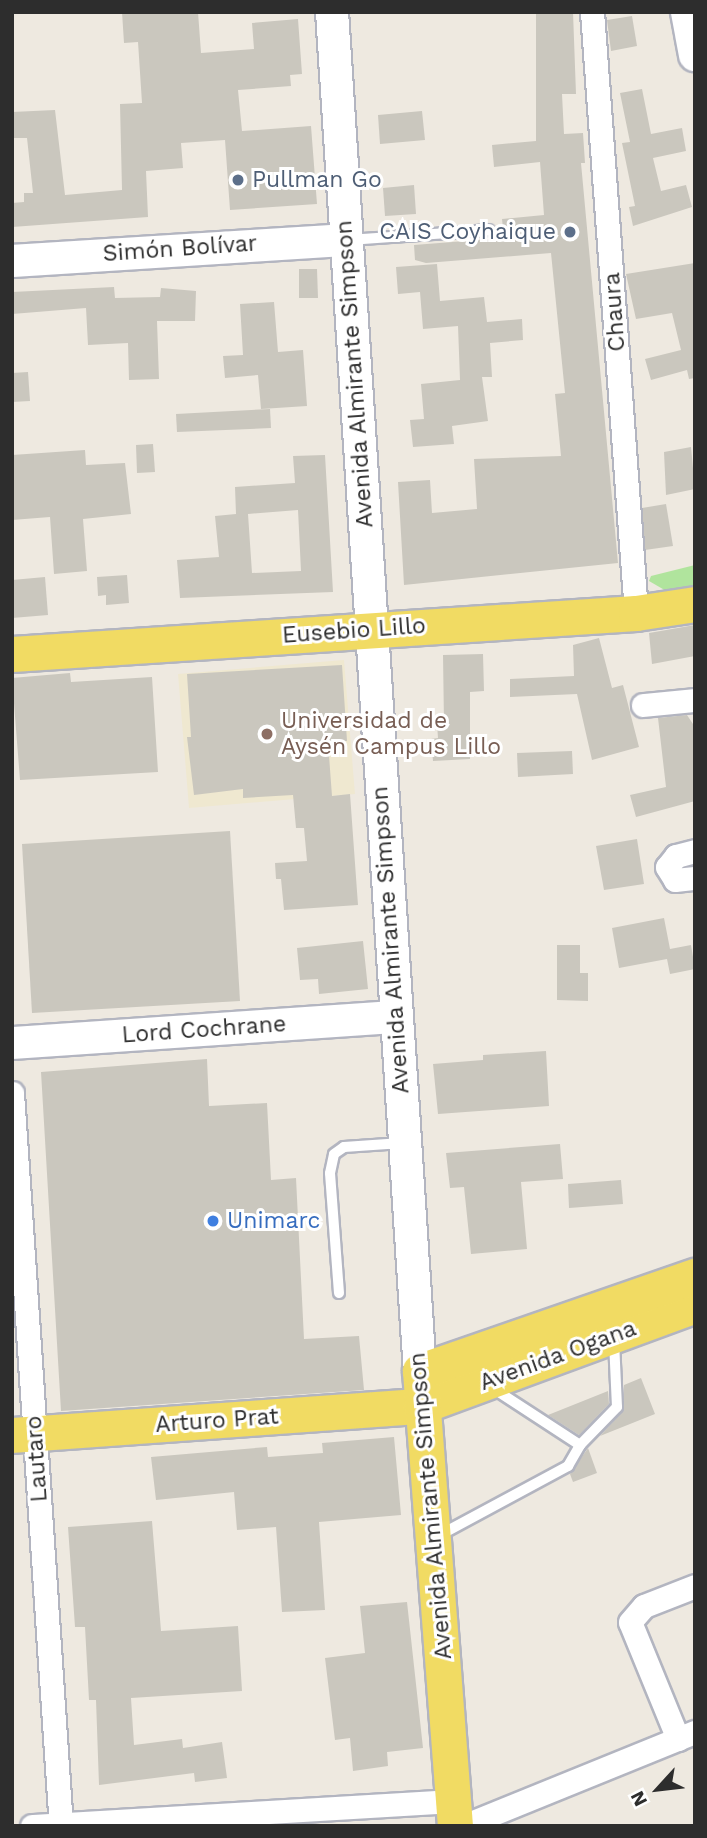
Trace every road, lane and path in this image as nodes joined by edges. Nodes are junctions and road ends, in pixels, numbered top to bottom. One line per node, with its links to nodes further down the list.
1 (332, 12): 6 (main road, Avenida Almirante Simpson)
2 (592, 12): 9 (street, Chaura)
3 (687, 12): 4 (main road)
4 (695, 55)
5 (489, 230): 6 (lane)
6 (347, 240): 7 (main road, Simón Bolívar); 10 (main road, Avenida Almirante Simpson)
7 (12, 261)
8 (695, 604): 9 (main road, Eusebio Lillo)
9 (636, 613): 10 (main road, Eusebio Lillo)
10 (371, 629): 11 (main road, Eusebio Lillo); 16 (main road, Avenida Almirante Simpson)
11 (12, 654)
12 (695, 700): 13 (street)
13 (643, 705)
14 (695, 851): 15 (street)
15 (695, 878)
16 (396, 1017): 17 (main road, Lord Cochrane); 19 (main road, Avenida Almirante Simpson)
17 (12, 1043)
18 (12, 1093): 20 (street, Lautaro)
19 (404, 1143): 22 (lane); 25 (main road, Avenida Almirante Simpson)
20 (15, 1155): 28 (street, Lautaro)
21 (695, 1276): 25 (main road, Avenida Ogana)
22 (339, 1293)
23 (695, 1305): 24 (main road, Avenida Ogana)
24 (613, 1335): 26 (main road, Avenida Ogana); 29 (lane)
25 (420, 1371): 27 (main road, Avenida Almirante Simpson)
26 (485, 1383): 27 (main road, Avenida Ogana); 29 (lane)
27 (421, 1406): 28 (main road, Arturo Prat); 30 (main road, Avenida Almirante Simpson)
28 (24, 1434): 34 (street, Lautaro)
29 (580, 1445): 30 (lane)
30 (433, 1539): 33 (main road, Avenida Almirante Simpson)
31 (695, 1586): 32 (street)
32 (687, 1735): 33 (street)
33 (458, 1818): 34 (street)
34 (61, 1825): 35 (street)
35 (32, 1826)

